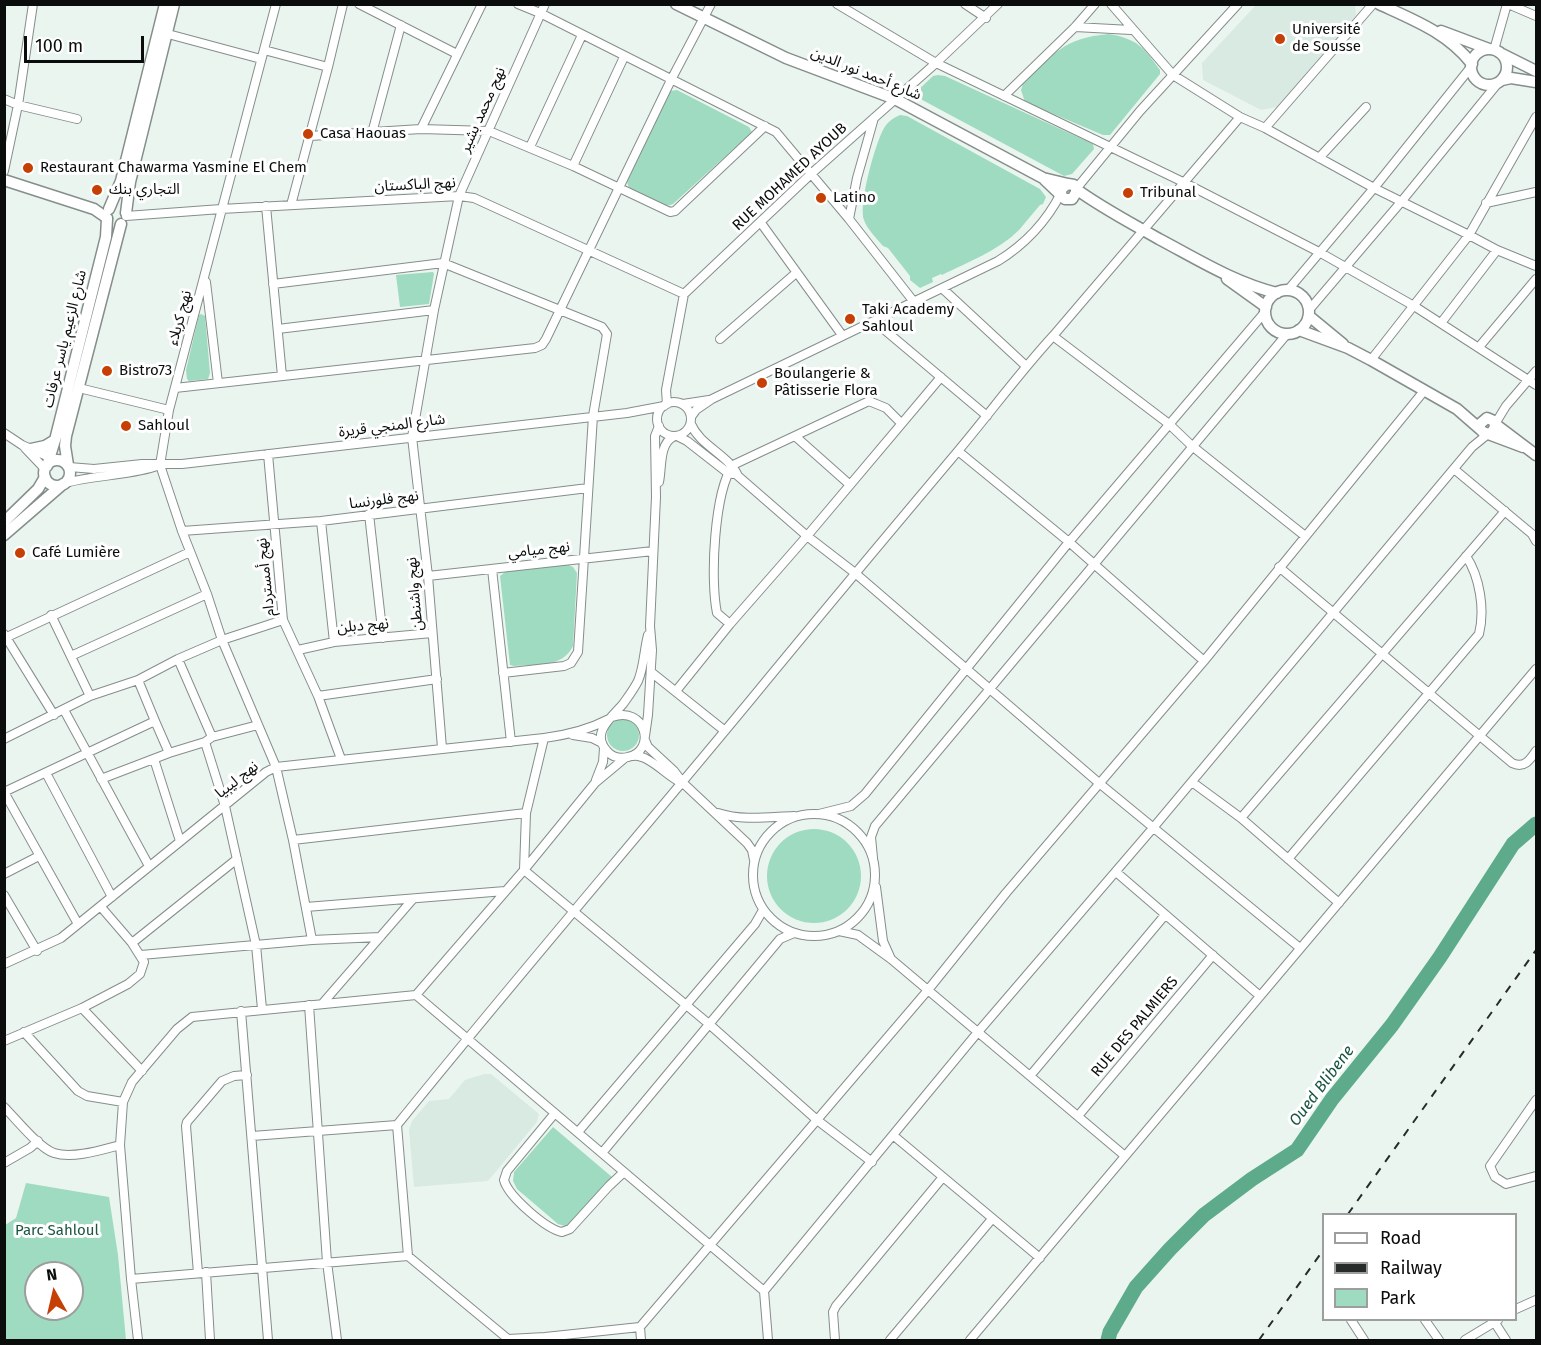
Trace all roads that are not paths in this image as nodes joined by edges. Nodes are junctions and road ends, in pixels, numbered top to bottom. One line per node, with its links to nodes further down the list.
1 (33, 4): 46 (street)
2 (165, 4): 76 (main road, شارع الزعيم ياسر عرفات)
3 (174, 4): 29 (main road, شارع الزعيم ياسر عرفات)
4 (276, 4): 33 (street, نهج كربلاء)
5 (343, 4): 37 (street)
6 (358, 4): 25 (street)
7 (482, 4): 32 (street)
8 (518, 4): 21 (street)
9 (545, 4): 21 (street, نهج محمد بشير)
10 (676, 4): 24 (main road, شارع أحمد نور الدين)
11 (711, 4): 24 (street)
12 (837, 4): 35 (street)
13 (965, 4): 23 (street)
14 (998, 4): 23 (street, RUE MOHAMED AYOUB)
15 (1095, 4): 26 (street)
16 (1111, 4): 27 (street)
17 (1238, 4): 39 (street)
18 (1373, 4): 53 (street)
19 (1379, 4): 28 (main road)
20 (1508, 4): 22 (street); 31 (street)
21 (540, 14): 30 (street); 55 (street, نهج محمد بشير)
22 (1536, 16)
23 (986, 18): 35 (street, RUE MOHAMED AYOUB)
24 (704, 19): 40 (street); 45 (main road, شارع أحمد نور الدين)
25 (401, 24): 32 (street); 56 (street)
26 (1076, 27): 27 (street); 43 (street)
27 (1131, 30): 39 (street)
28 (1434, 30): 31 (main road); 36 (main road)
29 (168, 34): 33 (street); 77 (main road, شارع الزعيم ياسر عرفات)
30 (582, 35): 34 (street); 58 (street)
31 (1495, 51): 36 (main road); 38 (main road); 41 (main road)
32 (457, 54): 54 (street)
33 (262, 55): 37 (street); 75 (street, نهج كربلاء)
34 (624, 57): 40 (street); 61 (street)
35 (936, 63): 43 (street); 45 (street, RUE MOHAMED AYOUB)
36 (1472, 66): 41 (main road); 66 (street)
37 (328, 67): 57 (street)
38 (1536, 71)
39 (1173, 75): 49 (street); 59 (street)
40 (670, 80): 52 (street); 67 (street)
41 (1500, 82): 42 (main road); 71 (street)
42 (1536, 82)
43 (1004, 96): 59 (street)
44 (4, 99): 46 (street)
45 (895, 99): 48 (street, RUE MOHAMED AYOUB); 68 (main road, شارع أحمد نور الدين)
46 (18, 105): 51 (street); 62 (street)
47 (1366, 107): 60 (street)
48 (874, 117): 63 (street, RUE MOHAMED AYOUB); 78 (street)
49 (1240, 117): 53 (street); 65 (street)
50 (1536, 117): 72 (street)
51 (77, 119)
52 (765, 126): 63 (street); 67 (street)
53 (1265, 128): 60 (street)
54 (421, 129): 55 (street); 56 (street)
55 (489, 131): 58 (street); 70 (street, نهج محمد بشير)
56 (372, 133): 57 (street)
57 (310, 136): 73 (street)
58 (530, 147): 61 (street)
59 (1109, 147): 65 (street); 68 (street)
60 (1319, 158): 66 (street)
61 (573, 166): 67 (street)
62 (4, 171)
63 (812, 173): 78 (street); 79 (street, RUE MOHAMED AYOUB)
64 (4, 180): 76 (main road)
65 (1183, 182): 80 (street); 84 (street)
66 (1374, 188): 71 (street); 84 (street)
67 (618, 189): 83 (street)
68 (1070, 191): 80 (main road, شارع أحمد نور الدين); 93 (street)
69 (1536, 192): 72 (street)
70 (459, 196): 73 (street, نهج الباكستان); 83 (street, نهج الباكستان); 85 (street, نهج محمد بشير)
71 (1401, 202): 81 (street); 87 (street)
72 (1486, 202): 81 (street)
73 (291, 205): 74 (street, نهج الباكستان)
74 (266, 206): 75 (street, نهج الباكستان); 92 (street)
75 (221, 209): 77 (street, نهج الباكستان); 90 (street, نهج كربلاء)
76 (108, 214): 77 (main road); 77 (main road); 141 (main road, شارع الزعيم ياسر عرفات)
77 (124, 218): 120 (main road, شارع الزعيم ياسر عرفات)
78 (849, 219): 96 (street)
79 (761, 224): 89 (street); 95 (street, RUE MOHAMED AYOUB)
80 (1144, 230): 88 (main road, شارع أحمد نور الدين); 108 (street)
81 (1469, 235): 82 (street); 97 (street)
82 (1497, 250): 86 (street); 103 (street)
83 (589, 252): 95 (street, نهج الباكستان); 100 (street)
84 (1319, 252): 87 (street); 94 (street)
85 (443, 263): 92 (street); 99 (street, نهج محمد بشير); 100 (street)
86 (1536, 266)
87 (1346, 267): 97 (street); 101 (street)
88 (1212, 268): 94 (main road); 98 (main road)
89 (796, 273): 107 (street); 109 (street)
90 (205, 278): 119 (street); 121 (street, نهج كربلاء)
91 (1536, 279): 110 (street)
92 (273, 284): 104 (street)
93 (943, 289): 96 (street); 114 (street)
94 (1282, 291): 98 (main road); 101 (main road)
95 (684, 294): 125 (street)
96 (914, 302): 102 (street)
97 (1414, 306): 103 (street); 113 (street)
98 (1265, 309): 106 (main road); 135 (street)
99 (434, 310): 104 (street); 112 (street, نهج محمد بشير)
100 (559, 311): 112 (street); 129 (street)
101 (1309, 313): 105 (main road); 111 (main road)
102 (874, 321): 107 (street); 117 (street)
103 (1441, 323): 110 (street)
104 (278, 329): 116 (street)
105 (1299, 330): 106 (main road); 111 (main road)
106 (1287, 334): 142 (street)
107 (842, 335): 123 (street)
108 (1053, 336): 114 (street); 135 (street)
109 (720, 339)
110 (1479, 347): 118 (street)
111 (1348, 348): 113 (main road)
112 (425, 360): 116 (street); 140 (street, نهج واشنطن)
113 (1371, 360): 122 (main road)
114 (1026, 366): 130 (street)
115 (1536, 370): 118 (street)
116 (282, 376): 119 (street)
117 (941, 377): 130 (street); 133 (street)
118 (1533, 382): 132 (street)
119 (218, 383): 121 (street)
120 (79, 388): 127 (street); 150 (main road, شارع الزعيم ياسر عرفات)
121 (175, 388): 127 (street, نهج كربلاء)
122 (1424, 391): 126 (main road); 166 (street)
123 (712, 399): 124 (street); 131 (street)
124 (683, 404): 125 (street); 131 (street)
125 (666, 405): 128 (street, شارع المنجي قريرة); 134 (street)
126 (1457, 409): 132 (main road); 136 (main road)
127 (169, 410): 148 (street, نهج كربلاء)
128 (627, 413): 129 (street, شارع المنجي قريرة); 134 (street, شارع المنجي قريرة)
129 (593, 416): 140 (street, شارع المنجي قريرة); 155 (street)
130 (987, 416): 145 (street)
131 (691, 420): 138 (street); 151 (street)
132 (1490, 420): 136 (main road); 144 (main road)
133 (901, 423): 139 (street); 154 (street)
134 (658, 424): 138 (street); 156 (street)
135 (1169, 424): 142 (street); 168 (street)
136 (1483, 431): 144 (main road); 152 (street)
137 (4, 433): 143 (street)
138 (675, 436): 151 (street); 156 (street)
139 (795, 436): 151 (street); 154 (street)
140 (412, 437): 146 (street, شارع المنجي قريرة); 157 (street, نهج واشنطن)
141 (55, 440): 143 (main road); 149 (main road, شارع الزعيم ياسر عرفات)
142 (1192, 446): 166 (street); 173 (street)
143 (27, 447): 149 (street); 149 (street)
144 (1523, 447): 147 (main road)
145 (958, 451): 168 (street); 176 (street)
146 (268, 454): 148 (street, شارع المنجي قريرة); 162 (street, نهج أمستردام)
147 (1536, 455)
148 (160, 465): 150 (street, شارع المنجي قريرة); 153 (street, شارع المنجي قريرة); 163 (street, نهج كربلاء)
149 (48, 466): 150 (main road); 153 (main road); 161 (main road, شارع الزعيم ياسر عرفات)
150 (68, 466): 153 (main road, شارع الزعيم ياسر عرفات)
151 (731, 469): 165 (street); 182 (street)
152 (1454, 469): 158 (street); 179 (street)
153 (64, 484): 164 (main road)
154 (849, 484): 165 (street)
155 (588, 488): 157 (street, نهج فلورنسا); 172 (street)
156 (656, 497): 169 (street)
157 (419, 509): 159 (street, نهج فلورنسا); 177 (street, نهج واشنطن)
158 (1505, 512): 167 (street); 171 (street)
159 (369, 514): 160 (street, نهج فلورنسا); 186 (street)
160 (321, 521): 162 (street, نهج فلورنسا); 188 (street)
161 (4, 522)
162 (274, 525): 163 (street, نهج فلورنسا); 181 (street, نهج أمستردام)
163 (182, 531): 170 (street, نهج كربلاء)
164 (4, 535)
165 (807, 536): 176 (street); 182 (street)
166 (1305, 536): 174 (street)
167 (1536, 541)
168 (1069, 543): 173 (street); 195 (street)
169 (653, 551): 172 (street, نهج ميامي); 183 (street)
170 (190, 552): 178 (street, نهج كربلاء); 180 (street)
171 (1466, 556): 190 (street); 202 (street)
172 (583, 558): 175 (street, نهج ميامي); 197 (street)
173 (1093, 566): 193 (street); 200 (street)
174 (1279, 567): 179 (street); 193 (street)
175 (492, 569): 177 (street, نهج ميامي); 197 (street)
176 (855, 573): 195 (street); 210 (street)
177 (428, 576): 184 (street, نهج واشنطن)
178 (207, 594): 187 (street, نهج كربلاء); 191 (street)
179 (1334, 613): 190 (street); 229 (street)
180 (51, 615): 185 (street); 191 (street)
181 (283, 620): 187 (street); 189 (street, نهج أمستردام)
182 (730, 624): 201 (street)
183 (650, 626): 196 (street); 207 (street)
184 (432, 633): 186 (street, نهج دبلن); 198 (street, نهج واشنطن)
185 (6, 636): 206 (street)
186 (383, 638): 188 (street, نهج دبلن)
187 (222, 640): 192 (street); 209 (street, نهج كربلاء)
188 (334, 642): 189 (street, نهج دبلن)
189 (298, 650): 204 (street, نهج أمستردام)
190 (1382, 654): 202 (street); 238 (street)
191 (71, 656): 203 (street)
192 (178, 659): 199 (street); 216 (street)
193 (1204, 661): 232 (street)
194 (1536, 669): 212 (street)
195 (967, 670): 200 (street); 236 (street)
196 (651, 672): 201 (street); 214 (street)
197 (503, 673): 217 (street)
198 (437, 679): 204 (street); 219 (street, نهج واشنطن)
199 (138, 680): 203 (street); 208 (street)
200 (989, 689): 232 (street); 243 (street)
201 (676, 691): 210 (street)
202 (1429, 693): 212 (street); 245 (street)
203 (90, 696): 205 (street)
204 (318, 696): 225 (street, نهج أمستردام)
205 (64, 710): 206 (street); 221 (street)
206 (54, 715): 215 (street)
207 (610, 718): 211 (street, نهج ليبيا); 214 (street); 218 (street)
208 (155, 721): 221 (street); 222 (street)
209 (258, 725): 216 (street); 226 (street, نهج كربلاء)
210 (725, 731): 231 (street)
211 (570, 735): 213 (street, نهج ليبيا); 218 (street, نهج ليبيا)
212 (1480, 736): 220 (street); 256 (street)
213 (544, 738): 217 (street, نهج ليبيا); 234 (street)
214 (645, 738): 223 (street); 231 (street)
215 (4, 739)
216 (209, 739): 222 (street); 233 (street)
217 (511, 742): 219 (street, نهج ليبيا)
218 (603, 746): 223 (street); 230 (street)
219 (442, 748): 225 (street, نهج ليبيا)
220 (1536, 751)
221 (88, 752): 227 (street); 228 (street)
222 (169, 753): 224 (street)
223 (628, 757): 230 (street); 231 (street)
224 (154, 759): 228 (street); 241 (street)
225 (340, 759): 226 (street, نهج ليبيا)
226 (276, 767): 233 (street, نهج ليبيا); 240 (street, نهج كربلاء)
227 (46, 773): 242 (street); 254 (street)
228 (100, 779): 247 (street)
229 (1192, 782): 238 (street); 239 (street)
230 (595, 783): 248 (street)
231 (683, 783): 235 (street); 260 (street)
232 (1099, 783): 239 (street); 275 (street)
233 (225, 806): 241 (street, نهج ليبيا); 244 (street)
234 (526, 813): 240 (street); 248 (street)
235 (717, 813): 237 (street); 246 (street)
236 (819, 814): 237 (street); 243 (street)
237 (804, 815): 246 (street)
238 (1241, 818): 245 (street)
239 (1153, 828): 249 (street); 269 (street)
240 (293, 840): 258 (street, نهج كربلاء)
241 (180, 841): 247 (street, نهج ليبيا)
242 (39, 856): 250 (street); 262 (street)
243 (873, 858): 251 (street)
244 (237, 859): 267 (street); 268 (street)
245 (1288, 859): 256 (street)
246 (754, 860): 259 (street)
247 (149, 866): 254 (street, نهج ليبيا)
248 (524, 870): 252 (street); 260 (street)
249 (1116, 872): 261 (street); 286 (street)
250 (4, 873)
251 (875, 879): 263 (street); 273 (street)
252 (505, 891): 255 (street); 276 (street)
253 (4, 896): 270 (street)
254 (112, 897): 257 (street, نهج ليبيا)
255 (413, 899): 258 (street); 265 (street)
256 (1339, 903): 269 (street)
257 (100, 907): 262 (street, نهج ليبيا); 267 (street)
258 (306, 907): 266 (street, نهج كربلاء)
259 (763, 910): 264 (street); 279 (street)
260 (575, 911): 279 (street); 287 (street)
261 (1166, 915): 272 (street); 291 (street)
262 (78, 924): 270 (street, نهج ليبيا)
263 (838, 932): 264 (street); 273 (street)
264 (794, 933): 284 (street)
265 (380, 938): 266 (street); 278 (street)
266 (312, 940): 268 (street)
267 (132, 943): 271 (street)
268 (256, 945): 271 (street); 282 (street)
269 (1300, 948): 277 (street)
270 (37, 951): 274 (street, نهج ليبيا)
271 (141, 955): 281 (street)
272 (1213, 955): 277 (street); 296 (street, RUE DES PALMIERS)
273 (891, 959): 275 (street)
274 (4, 964)
275 (928, 990): 286 (street); 297 (street)
276 (416, 995): 278 (street); 287 (street)
277 (1260, 996): 306 (street)
278 (322, 1004): 280 (street)
279 (686, 1004): 284 (street); 300 (street)
280 (309, 1005): 282 (street); 299 (street)
281 (82, 1008): 285 (street); 289 (street)
282 (262, 1009): 283 (street)
283 (241, 1011): 289 (street); 290 (street)
284 (709, 1024): 297 (street); 305 (street)
285 (24, 1032): 288 (street); 293 (street)
286 (978, 1032): 291 (street); 302 (street)
287 (467, 1038): 295 (street); 298 (street)
288 (4, 1041)
289 (142, 1071): 293 (street)
290 (247, 1075): 301 (street); 318 (street)
291 (1030, 1076): 296 (street)
292 (1536, 1100): 310 (street)
293 (123, 1102): 304 (street)
294 (7, 1113): 303 (street)
295 (555, 1113): 300 (street); 309 (street)
296 (1078, 1116): 306 (street)
297 (817, 1120): 307 (street); 313 (street)
298 (397, 1125): 299 (street); 314 (street)
299 (318, 1131): 301 (street); 316 (street)
300 (578, 1132): 305 (street)
301 (252, 1136): 317 (street)
302 (894, 1136): 307 (street); 311 (street)
303 (38, 1141): 304 (street); 308 (street)
304 (120, 1145): 319 (street)
305 (602, 1153): 309 (street)
306 (1125, 1156): 315 (street)
307 (872, 1162): 320 (street)
308 (4, 1163)
309 (624, 1172): 313 (street)
310 (1536, 1176)
311 (943, 1177): 312 (street); 335 (street)
312 (992, 1219): 315 (street); 336 (street)
313 (710, 1245): 320 (street); 327 (street)
314 (408, 1256): 316 (street); 328 (street)
315 (1040, 1258): 337 (street)
316 (327, 1262): 317 (street); 332 (street)
317 (263, 1268): 318 (street); 331 (street)
318 (202, 1273): 319 (street); 330 (street)
319 (131, 1279): 329 (street)
320 (764, 1291): 334 (street)
321 (1536, 1300): 322 (street)
322 (1517, 1308)
323 (1352, 1321): 338 (street)
324 (1426, 1321): 339 (street)
325 (1494, 1321): 340 (street)
326 (1496, 1321): 341 (street)
327 (640, 1327): 328 (street); 333 (street)
328 (508, 1340)
329 (138, 1341)
330 (210, 1341)
331 (268, 1341)
332 (338, 1341)
333 (641, 1341)
334 (768, 1341)
335 (835, 1341)
336 (890, 1341)
337 (970, 1341)
338 (1364, 1341)
339 (1439, 1341)
340 (1464, 1341)
341 (1506, 1341)

